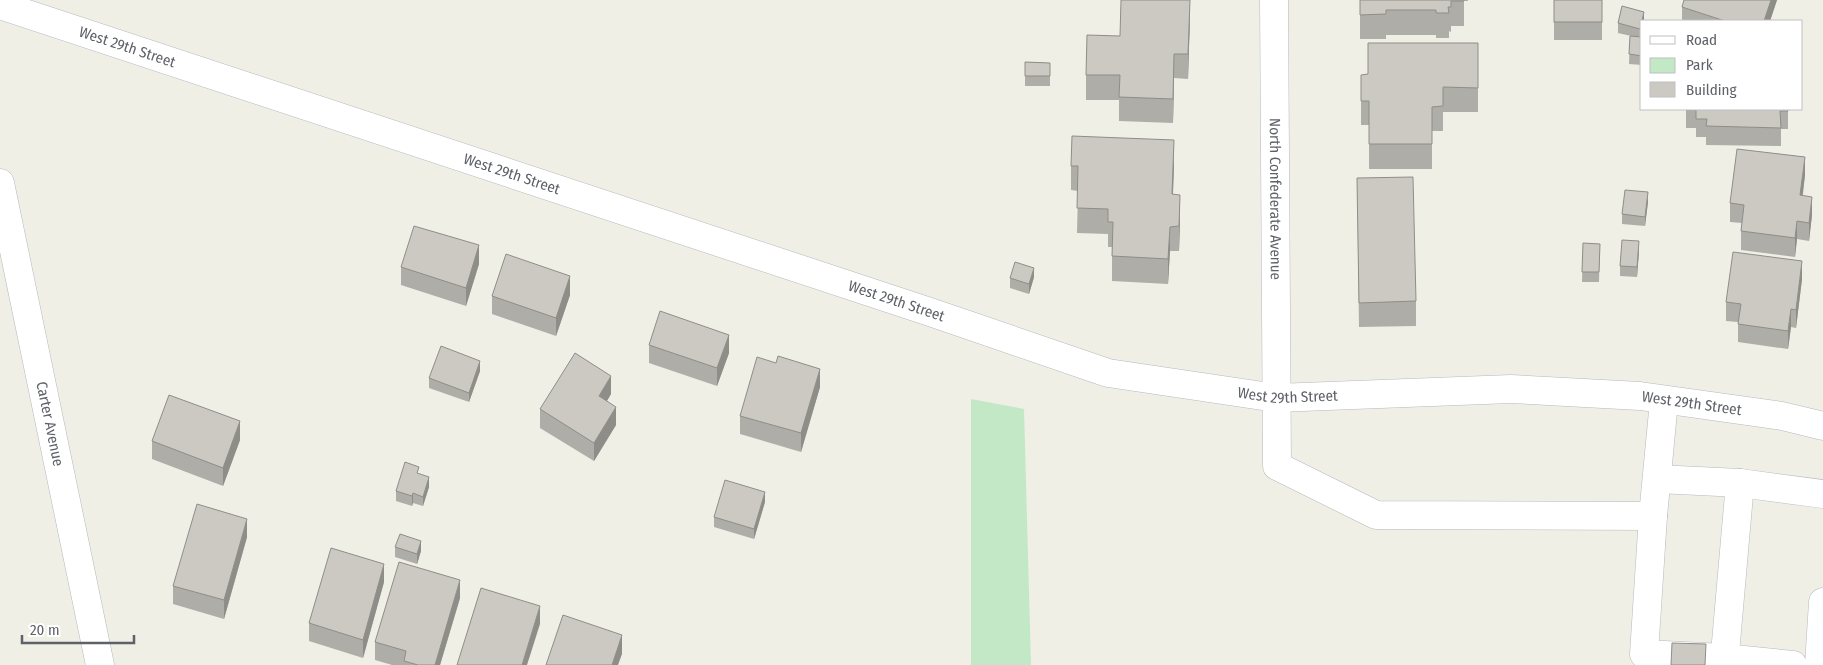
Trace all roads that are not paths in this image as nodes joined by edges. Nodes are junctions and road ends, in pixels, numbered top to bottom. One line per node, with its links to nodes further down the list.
1 (1274, 0): 4 (street, North Confederate Avenue)
2 (1, 10): 4 (street, West 29th Street)
3 (0, 183): 14 (street, Carter Avenue)
4 (1276, 398): 5 (street, West 29th Street); 10 (street, North Confederate Avenue)
5 (1664, 401): 6 (street, West 29th Street); 7 (street)
6 (1823, 426)
7 (1657, 479): 8 (street); 10 (street)
8 (1740, 483): 9 (street); 13 (street)
9 (1823, 494)
10 (1653, 516): 12 (street)
11 (1823, 602): 16 (street)
12 (1640, 659): 13 (street)
13 (1724, 662): 15 (street)
14 (100, 665)
15 (1793, 665)
16 (1819, 665)

